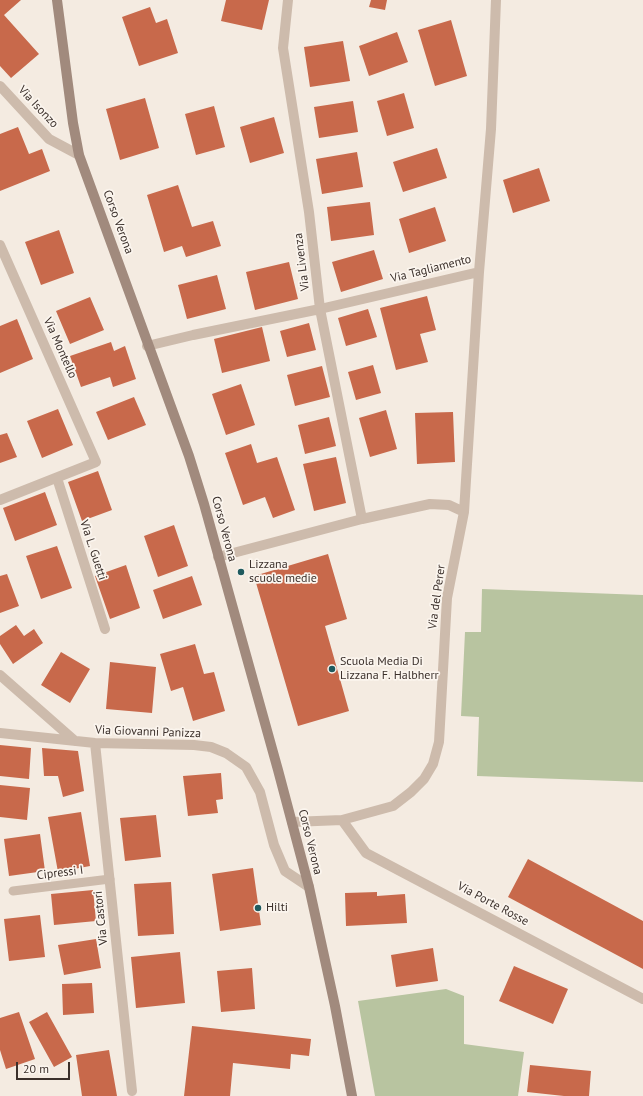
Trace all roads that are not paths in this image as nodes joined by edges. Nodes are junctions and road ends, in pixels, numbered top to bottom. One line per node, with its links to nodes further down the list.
1 (57, 0): 5 (main road, Corso Verona)
2 (288, 0): 8 (street, Via Livenza)
3 (496, 0): 7 (street, Via Tagliamento)
4 (0, 86): 5 (street, Via Isonzo)
5 (80, 155): 9 (main road, Corso Verona)
6 (0, 245): 10 (street, Via Montello)
7 (480, 272): 8 (street, Via Tagliamento); 12 (street, Via del Perer)
8 (320, 309): 9 (street, Via Tagliamento); 13 (street, Via Livenza)
9 (148, 346): 14 (main road, Corso Verona)
10 (57, 478): 11 (street); 15 (street, Via L. Guetti)
11 (0, 500)
12 (464, 512): 13 (street); 20 (street, Via del Perer)
13 (362, 519): 14 (street)
14 (218, 557): 21 (main road, Corso Verona)
15 (104, 629)
16 (0, 675): 18 (street)
17 (0, 732): 18 (street, Via Giovanni Panizza)
18 (76, 741): 19 (street, Via Giovanni Panizza)
19 (95, 743): 22 (street, Via Castori); 23 (street, Via Giovanni Panizza)
20 (342, 820): 21 (street, Via del Perer); 25 (street, Via Porte Rosse)
21 (292, 822): 23 (main road, Corso Verona)
22 (110, 879): 24 (lane, Cipressi I); 26 (street, Via Castori)
23 (308, 887): 27 (main road, Corso Verona)
24 (13, 891)
25 (643, 999)
26 (132, 1091)
27 (352, 1096)

